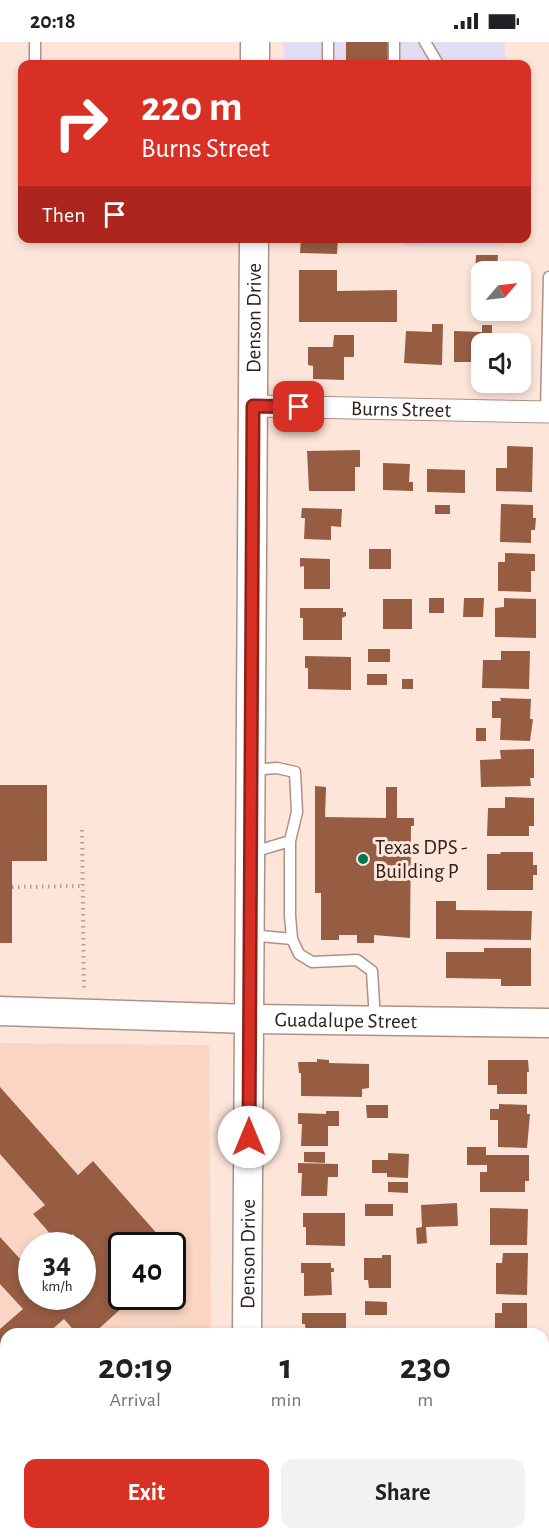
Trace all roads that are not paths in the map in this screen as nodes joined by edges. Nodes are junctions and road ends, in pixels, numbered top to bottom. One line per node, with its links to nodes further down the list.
1 (35, 42): 6 (lane)
2 (255, 42): 7 (street)
3 (328, 42): 8 (lane)
4 (394, 42): 9 (lane)
5 (425, 42): 10 (lane)
6 (35, 60)
7 (255, 60)
8 (328, 60)
9 (394, 60)
10 (436, 60)
11 (254, 243): 13 (street, Denson Drive)
12 (549, 277): 14 (lane)
13 (253, 406): 14 (street, Burns Street); 15 (street, Denson Drive)
14 (548, 412)
15 (251, 770): 16 (lane); 17 (street, Denson Drive)
16 (290, 841): 17 (lane); 19 (lane)
17 (250, 853): 18 (street, Denson Drive)
18 (250, 935): 19 (lane); 21 (street, Denson Drive)
19 (292, 939): 22 (lane)
20 (0, 1011): 21 (street, Guadalupe Street)
21 (250, 1019): 22 (street, Guadalupe Street); 24 (street, Denson Drive)
22 (375, 1020): 23 (street, Guadalupe Street)
23 (549, 1023)
24 (247, 1328)

